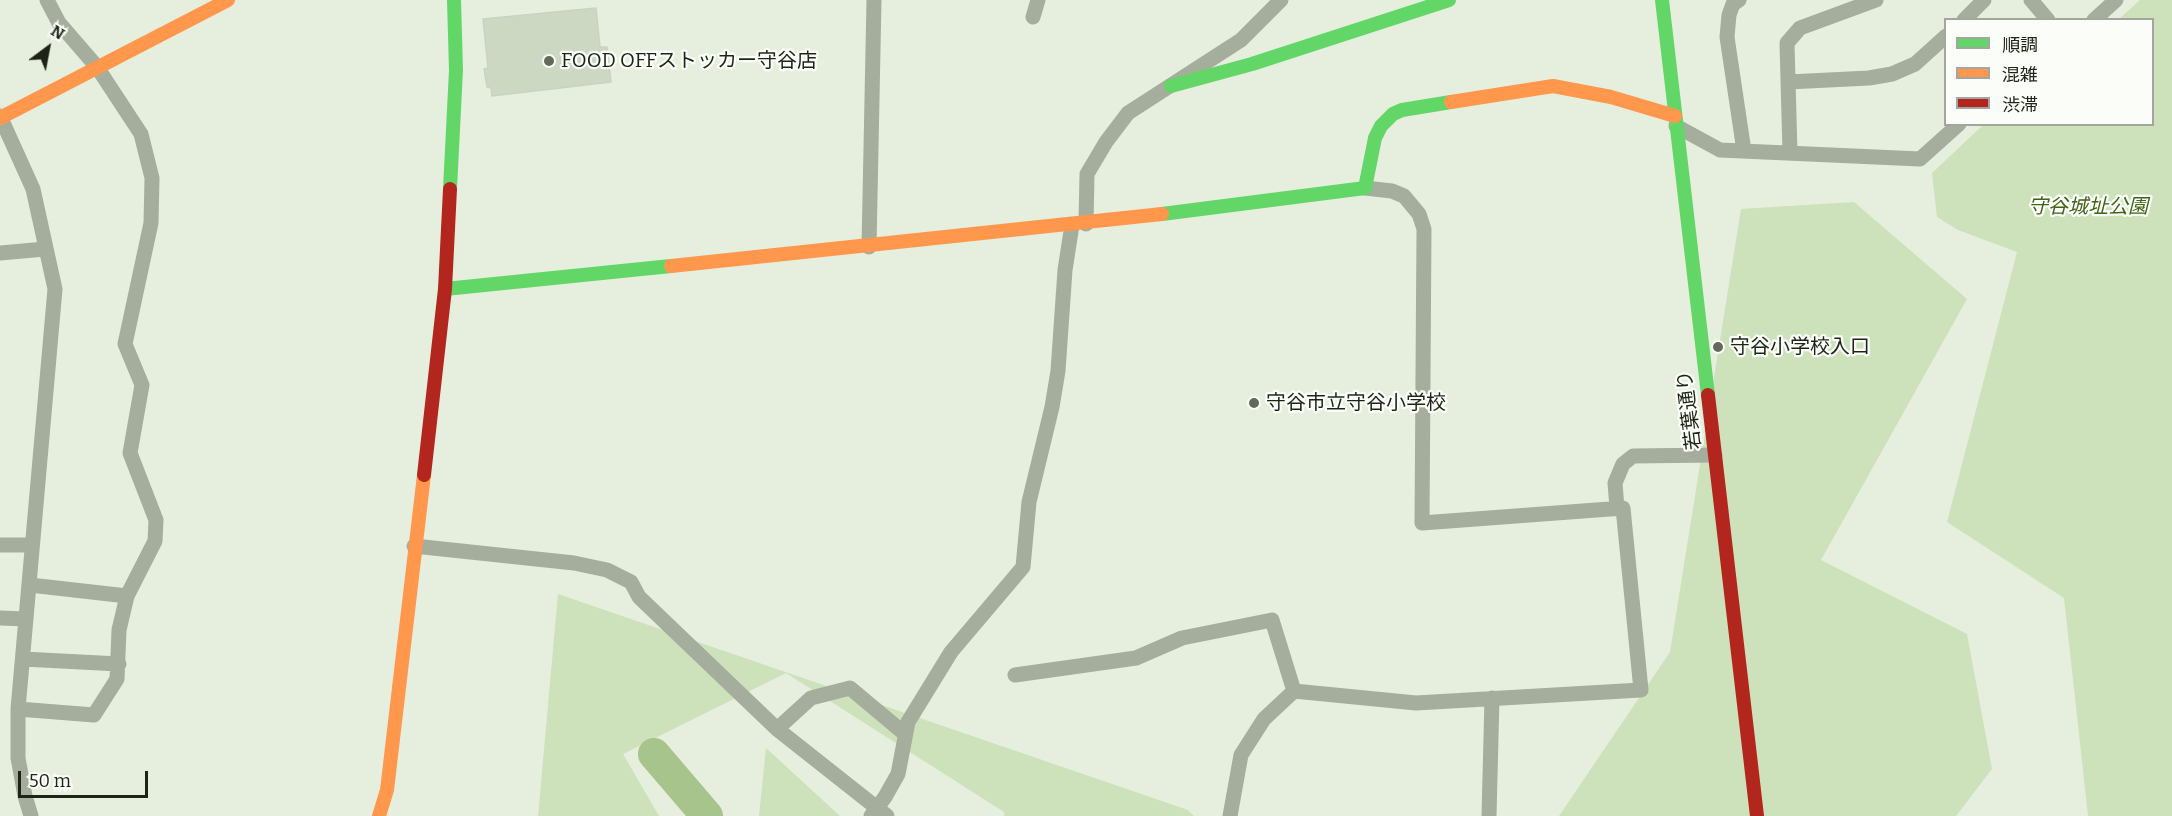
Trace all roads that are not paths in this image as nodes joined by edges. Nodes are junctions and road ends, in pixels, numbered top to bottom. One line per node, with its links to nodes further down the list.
1 (47, 0): 19 (street)
2 (228, 0): 19 (street)
3 (454, 0): 32 (street)
4 (874, 0): 29 (street)
5 (1038, 0): 14 (street)
6 (1281, 0): 21 (street)
7 (1449, 0): 21 (street)
8 (1662, 0): 23 (street, 若葉通り)
9 (1739, 0): 25 (street)
10 (1876, 0): 20 (street)
11 (1984, 0): 15 (street)
12 (2031, 0): 16 (street)
13 (2116, 0): 17 (street)
14 (1033, 17)
15 (1966, 18)
16 (2046, 18)
17 (2096, 18)
18 (1944, 38): 20 (street)
19 (98, 67): 22 (street); 39 (street)
20 (1788, 82): 26 (street)
21 (1171, 86): 28 (street)
22 (0, 117): 30 (street)
23 (1675, 121): 25 (street); 27 (street); 33 (street, 若葉通り)
24 (1957, 126): 26 (street)
25 (1744, 151): 26 (street)
26 (1790, 153)
27 (1365, 188): 28 (street); 34 (street)
28 (1079, 225): 29 (street); 49 (street)
29 (869, 247): 32 (street)
30 (45, 249): 31 (street); 36 (street)
31 (0, 254)
32 (445, 289): 37 (street)
33 (1715, 455): 34 (street); 55 (street, 若葉通り)
34 (1617, 508): 46 (street)
35 (0, 545): 36 (street)
36 (32, 545): 38 (street)
37 (414, 546): 48 (street); 52 (street)
38 (30, 585): 39 (street); 41 (street)
39 (127, 596): 43 (street)
40 (0, 618): 41 (street)
41 (26, 619): 42 (street)
42 (23, 659): 43 (street); 47 (street)
43 (119, 664): 47 (street)
44 (1015, 675): 45 (street)
45 (1294, 692): 46 (street); 53 (street)
46 (1492, 698): 54 (street)
47 (18, 709): 51 (street)
48 (777, 729): 49 (street); 50 (street)
49 (905, 734): 50 (street)
50 (878, 813)
51 (31, 816)
52 (379, 816)
53 (1230, 816)
54 (1490, 816)
55 (1757, 816)

